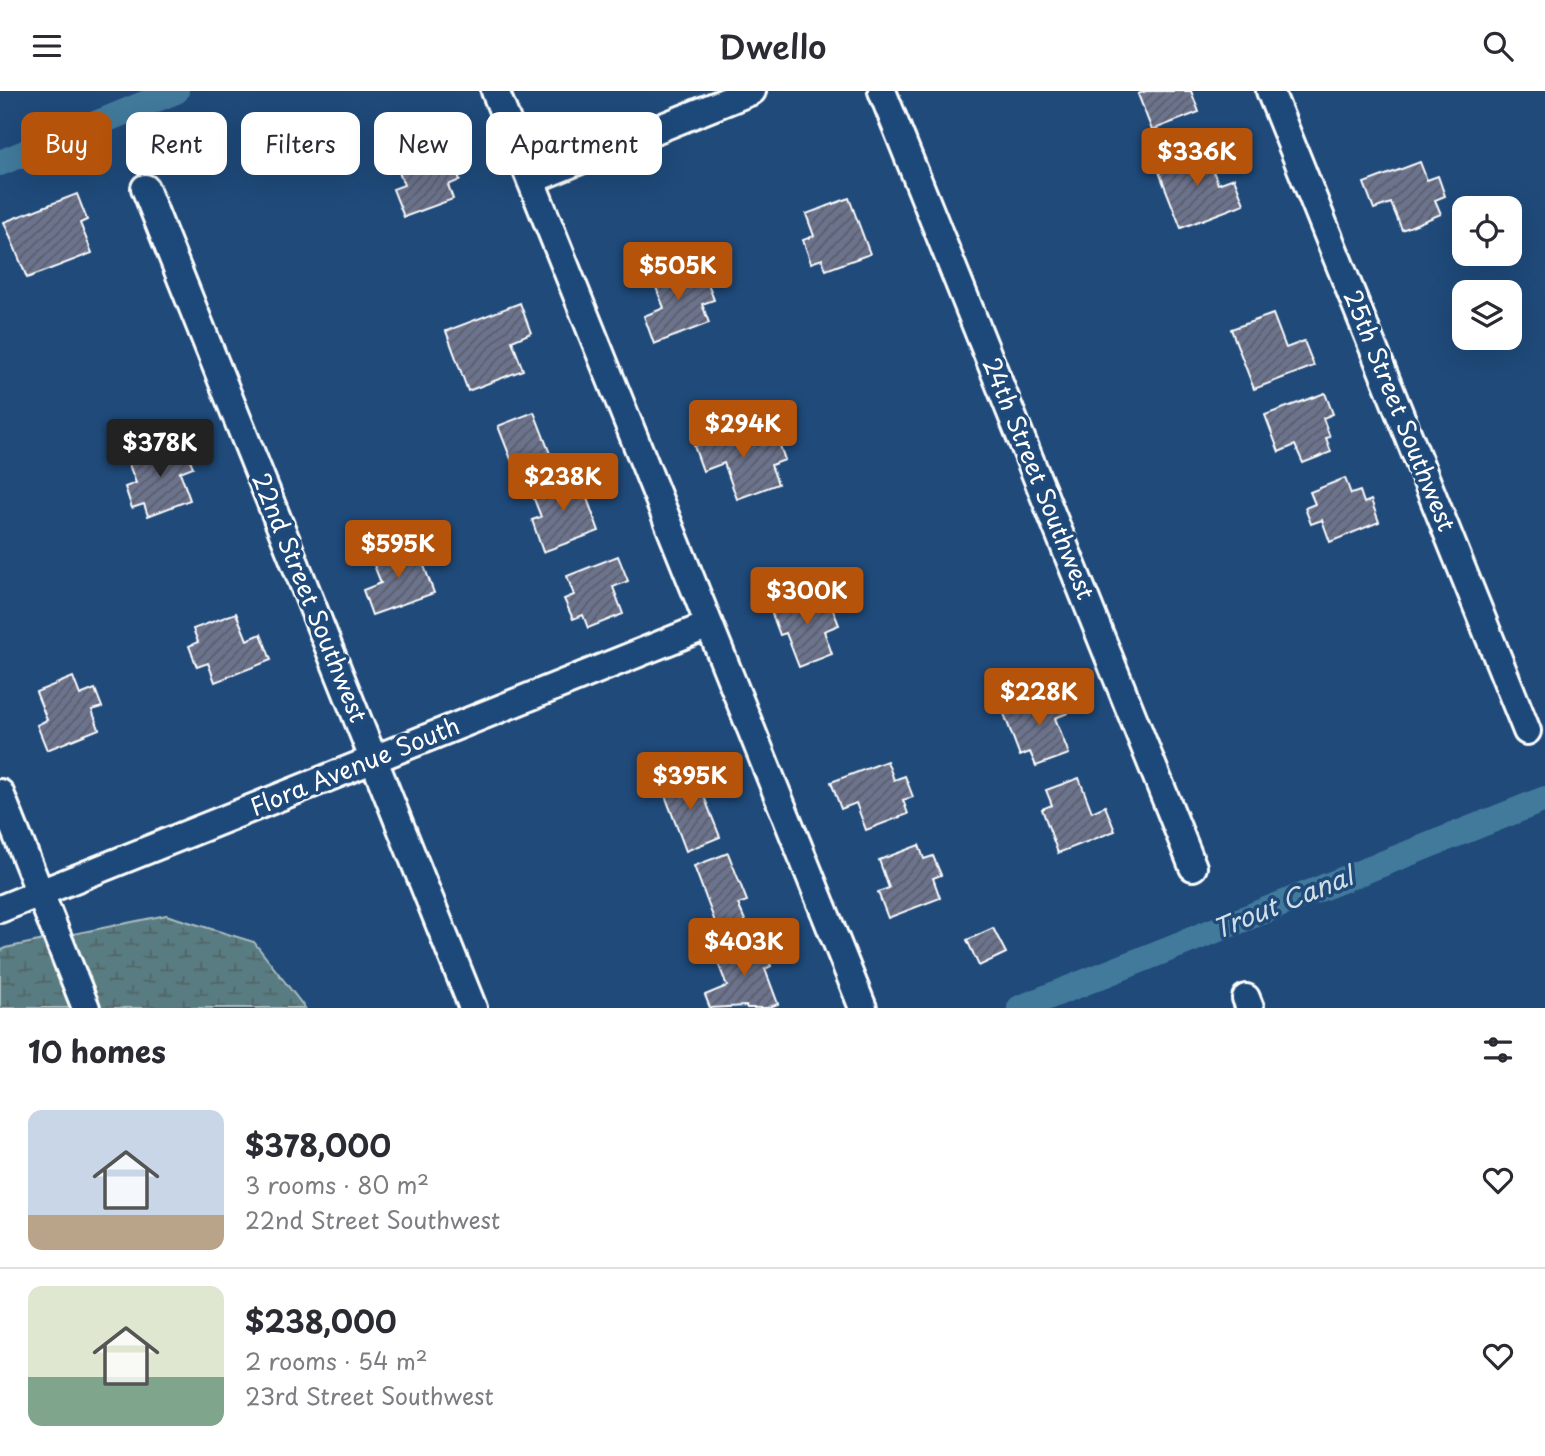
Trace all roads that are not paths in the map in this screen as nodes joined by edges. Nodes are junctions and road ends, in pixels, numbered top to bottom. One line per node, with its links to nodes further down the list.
1 (495, 91): 5 (street)
2 (752, 91): 5 (street)
3 (882, 91): 11 (street, 24th Street Southwest)
4 (1270, 91): 8 (street, 25th Street Southwest)
5 (531, 180): 7 (street)
6 (145, 188): 9 (street, 22nd Street Southwest)
7 (709, 625): 9 (street, Flora Avenue South); 16 (street)
8 (1527, 731)
9 (374, 759): 12 (street, Flora Avenue South); 15 (street, 22nd Street Southwest)
10 (0, 793): 12 (street)
11 (1193, 867)
12 (40, 893): 13 (street, Flora Avenue South); 14 (street)
13 (0, 909)
14 (86, 1008)
15 (473, 1008)
16 (863, 1008)

